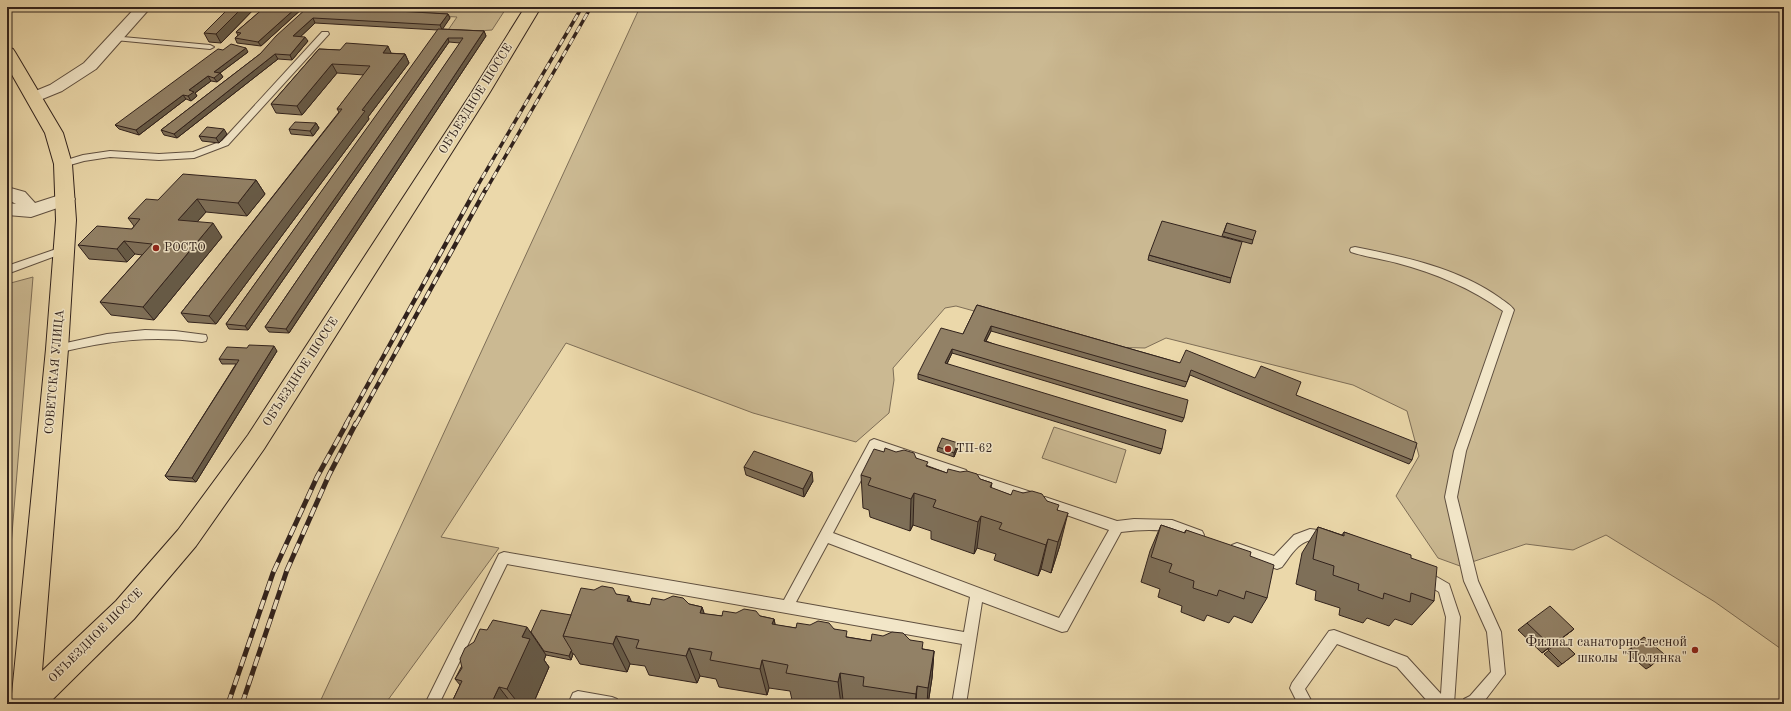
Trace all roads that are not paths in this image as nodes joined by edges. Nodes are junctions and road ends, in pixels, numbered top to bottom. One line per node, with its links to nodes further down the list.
1 (144, 7): 4 (street)
2 (533, 7): 27 (main road, ОБЪЕЗДНОЕ ШОССЕ)
3 (325, 34): 8 (lane)
4 (115, 38): 5 (lane); 7 (street)
5 (210, 47)
6 (7, 52): 7 (main road, СОВЕТСКАЯ УЛИЦА)
7 (34, 97): 8 (main road, СОВЕТСКАЯ УЛИЦА)
8 (63, 164): 10 (main road, СОВЕТСКАЯ УЛИЦА)
9 (7, 193): 12 (street)
10 (66, 199): 12 (street); 13 (main road, СОВЕТСКАЯ УЛИЦА)
11 (7, 209): 12 (street)
12 (31, 211)
13 (65, 249): 15 (lane); 17 (main road, СОВЕТСКАЯ УЛИЦА)
14 (1355, 250): 35 (lane)
15 (7, 270)
16 (202, 338): 17 (lane)
17 (57, 349): 27 (main road, СОВЕТСКАЯ УЛИЦА)
18 (1117, 527): 19 (lane); 20 (lane); 24 (lane)
19 (825, 536): 24 (lane); 25 (lane)
20 (1210, 539)
21 (1343, 540): 22 (lane)
22 (1225, 544)
23 (1411, 568): 34 (lane)
24 (977, 594): 26 (lane)
25 (787, 607): 26 (lane); 28 (lane)
26 (969, 639): 31 (lane)
27 (26, 704)
28 (432, 704)
29 (575, 704): 30 (lane)
30 (612, 704)
31 (959, 704)
32 (1306, 704): 33 (lane)
33 (1440, 704)
34 (1447, 704)
35 (1469, 704)

